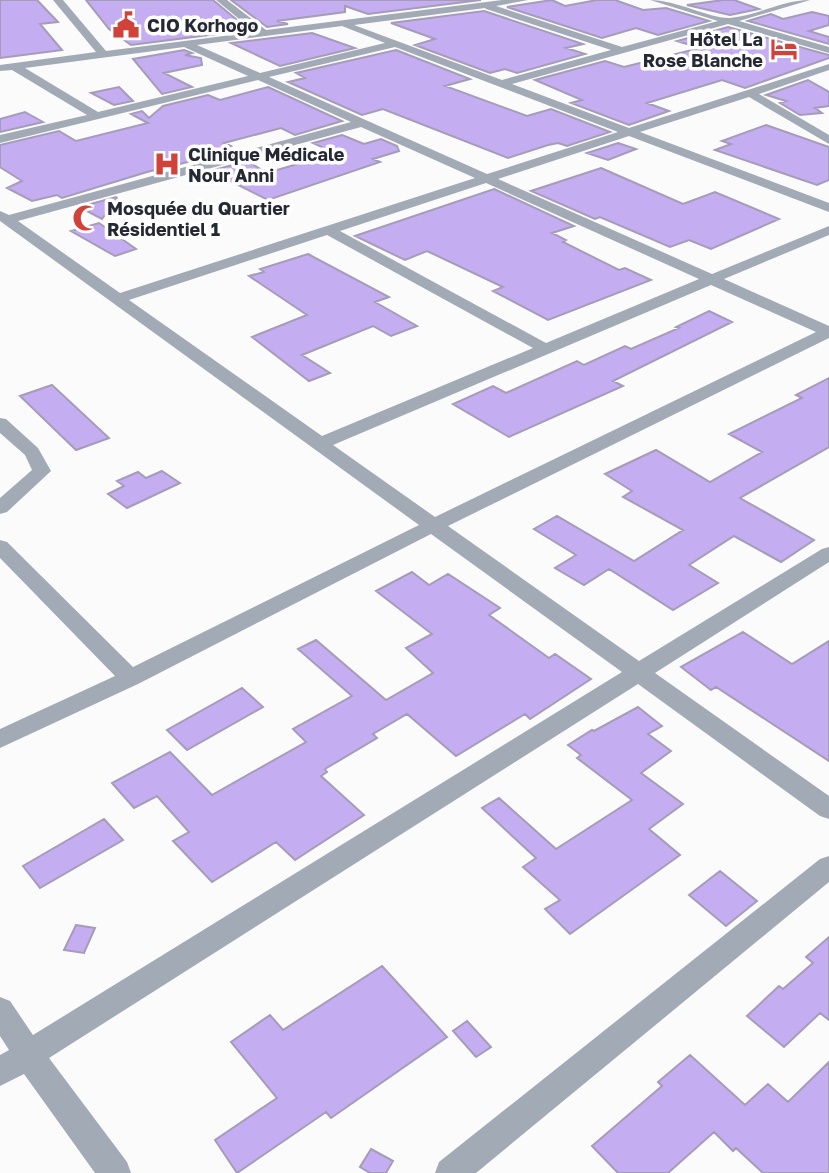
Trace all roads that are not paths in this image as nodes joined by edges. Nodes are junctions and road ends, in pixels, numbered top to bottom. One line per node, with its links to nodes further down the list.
1 (58, 0): 15 (street)
2 (221, 0): 10 (street)
3 (473, 0): 7 (street)
4 (523, 0): 7 (street)
5 (655, 0): 8 (street)
6 (805, 0): 8 (street)
7 (485, 5): 9 (street); 13 (street)
8 (725, 21): 13 (street); 14 (street)
9 (344, 24): 10 (street); 12 (street)
10 (264, 34): 11 (street)
11 (186, 44): 15 (street); 19 (street)
12 (394, 44): 19 (street); 20 (street)
13 (620, 50): 20 (street)
14 (829, 50)
15 (104, 55): 16 (street)
16 (14, 66): 18 (street); 22 (street)
17 (829, 67): 21 (street)
18 (0, 68)
19 (258, 77): 22 (street); 23 (street)
20 (501, 84): 24 (street)
21 (750, 93): 24 (street); 26 (street)
22 (97, 116): 25 (street)
23 (361, 123): 27 (street); 29 (street)
24 (632, 134): 27 (street); 28 (street)
25 (0, 139)
26 (829, 140)
27 (489, 180): 31 (street); 32 (street)
28 (829, 208)
29 (4, 218): 33 (street)
30 (829, 230): 32 (street)
31 (330, 231): 33 (street); 35 (street)
32 (712, 280): 34 (street); 35 (street)
33 (118, 299): 37 (street)
34 (829, 332): 39 (street)
35 (546, 349): 37 (street)
36 (0, 423): 38 (street)
37 (319, 444): 39 (street)
38 (0, 508)
39 (434, 525): 42 (street); 43 (street)
40 (0, 547): 43 (street)
41 (829, 553): 42 (street)
42 (638, 672): 45 (street); 48 (street)
43 (130, 678): 44 (street)
44 (0, 739)
45 (829, 809)
46 (829, 867): 51 (street)
47 (0, 1010): 48 (street)
48 (28, 1054): 49 (street); 50 (street)
49 (0, 1072)
50 (115, 1173)
51 (451, 1173)

